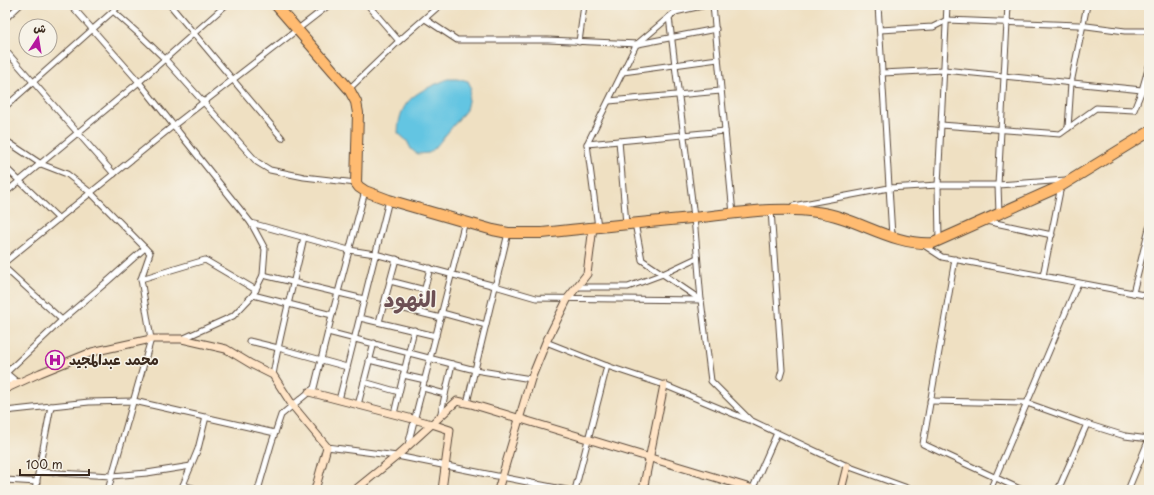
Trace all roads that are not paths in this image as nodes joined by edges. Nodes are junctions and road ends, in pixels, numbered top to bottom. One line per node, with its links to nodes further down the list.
1 (20, 5): 21 (street)
2 (71, 5): 28 (street)
3 (120, 5): 18 (street)
4 (170, 5): 31 (street)
5 (226, 5): 31 (street)
6 (276, 5): 26 (highway)
7 (329, 5): 26 (street)
8 (368, 5): 33 (street)
9 (440, 5): 22 (street)
10 (584, 5): 34 (street)
11 (683, 5): 19 (street)
12 (706, 5): 19 (street)
13 (713, 5): 27 (street)
14 (878, 5): 29 (street)
15 (947, 5): 23 (street)
16 (1008, 5): 24 (street)
17 (1087, 5): 25 (street)
18 (113, 11): 28 (street); 37 (street)
19 (675, 12): 20 (street)
20 (669, 17): 32 (street); 35 (street)
21 (5, 19)
22 (425, 19): 33 (street); 34 (street)
23 (947, 20): 24 (street); 29 (street); 41 (street)
24 (1008, 22): 25 (street); 44 (street)
25 (1083, 25): 30 (street); 48 (street)
26 (297, 29): 45 (street); 49 (highway)
27 (716, 29): 32 (street); 38 (street)
28 (93, 30): 46 (street); 47 (street)
29 (880, 30): 43 (street)
30 (1149, 32)
31 (194, 33): 37 (street); 45 (street)
32 (672, 37): 35 (street); 39 (street)
33 (399, 42): 49 (street)
34 (579, 42): 35 (street)
35 (638, 44): 42 (street)
36 (5, 50): 46 (street)
37 (165, 59): 47 (street); 55 (street)
38 (718, 59): 39 (street); 51 (street)
39 (675, 65): 42 (street); 52 (street)
40 (1149, 66): 50 (street)
41 (944, 70): 43 (street); 44 (street); 57 (street)
42 (623, 72): 54 (street)
43 (882, 73): 78 (street)
44 (1004, 76): 48 (street); 60 (street)
45 (232, 80): 55 (street); 65 (street)
46 (33, 81): 56 (street); 63 (street)
47 (139, 82): 58 (street); 63 (street)
48 (1072, 83): 50 (street); 59 (street)
49 (349, 89): 74 (highway)
50 (1142, 90): 53 (street); 59 (street)
51 (721, 91): 52 (street); 61 (street)
52 (679, 94): 54 (street); 64 (street)
53 (1149, 94)
54 (609, 101): 68 (street)
55 (204, 102): 58 (street); 74 (street)
56 (5, 107)
57 (941, 125): 60 (street); 75 (street)
58 (173, 126): 71 (street); 90 (street)
59 (1068, 128): 60 (street)
60 (1001, 130): 76 (street)
61 (725, 131): 64 (street); 84 (street)
62 (1149, 132): 72 (highway)
63 (78, 133): 69 (street); 71 (street)
64 (684, 135): 67 (street); 86 (street)
65 (282, 138)
66 (5, 140): 69 (street)
67 (619, 141): 68 (street); 91 (street)
68 (587, 144): 92 (street)
69 (41, 164): 73 (street); 81 (street)
70 (5, 167): 73 (street)
71 (114, 174): 81 (street)
72 (1072, 180): 76 (street); 77 (highway)
73 (20, 181): 80 (street); 87 (street)
74 (356, 183): 79 (highway)
75 (938, 185): 76 (street); 78 (street); 98 (street)
76 (998, 185): 85 (street)
77 (1061, 186): 85 (highway); 95 (street)
78 (889, 188): 83 (street); 96 (street)
79 (366, 191): 82 (highway); 101 (street)
80 (5, 193)
81 (91, 193): 87 (street); 100 (street)
82 (389, 200): 89 (highway); 102 (street)
83 (773, 210): 84 (highway); 96 (highway); 157 (street)
84 (733, 214): 86 (highway)
85 (999, 214): 88 (highway)
86 (694, 217): 91 (highway); 103 (street)
87 (59, 219): 106 (street)
88 (984, 220): 95 (street); 98 (highway)
89 (465, 221): 94 (highway); 109 (street)
90 (251, 223): 97 (street); 111 (street)
91 (631, 224): 92 (highway); 110 (street)
92 (595, 227): 94 (highway); 118 (street)
93 (1149, 228): 121 (street)
94 (508, 233): 117 (street)
95 (1052, 235): 112 (street)
96 (892, 236): 99 (highway)
97 (304, 237): 101 (street); 115 (street)
98 (939, 240): 99 (highway)
99 (921, 244): 105 (street)
100 (145, 248): 113 (street); 133 (street)
101 (349, 250): 102 (street); 122 (street)
102 (375, 254): 104 (street); 125 (street)
103 (697, 258): 110 (street); 126 (street)
104 (396, 259): 108 (street); 114 (street)
105 (955, 259): 112 (street); 171 (street)
106 (5, 262)
107 (5, 268): 133 (street)
108 (430, 268): 109 (street); 119 (street)
109 (452, 274): 117 (street); 131 (street)
110 (663, 274): 118 (street); 126 (street)
111 (262, 275): 115 (street); 120 (street)
112 (1043, 276): 116 (street)
113 (141, 280): 120 (street); 140 (street)
114 (390, 280): 119 (street); 128 (street)
115 (294, 283): 122 (street); 127 (street)
116 (1078, 283): 121 (street); 173 (street)
117 (495, 286): 124 (street); 135 (street)
118 (576, 287): 124 (street)
119 (425, 290): 129 (street)
120 (254, 292): 127 (street); 141 (street)
121 (1133, 293): 123 (street)
122 (338, 294): 125 (street); 130 (street)
123 (1149, 296)
124 (568, 298): 126 (street); 143 (street)
125 (364, 299): 132 (street)
126 (701, 300): 183 (street)
127 (288, 304): 130 (street); 145 (street)
128 (384, 304): 129 (street); 134 (street)
129 (419, 312): 131 (street)
130 (332, 315): 137 (street)
131 (441, 316): 135 (street); 138 (street)
132 (360, 318): 134 (street); 139 (street)
133 (62, 320): 155 (street)
134 (379, 322): 136 (street)
135 (486, 325): 153 (street)
136 (414, 330): 138 (street); 146 (street)
137 (328, 332): 139 (street); 148 (street)
138 (436, 336): 147 (street)
139 (355, 338): 144 (street); 152 (street)
140 (151, 339): 141 (street); 162 (street); 170 (street)
141 (182, 339): 156 (street)
142 (249, 341): 145 (street)
143 (546, 342): 151 (street); 158 (street)
144 (374, 343): 146 (street); 149 (street)
145 (278, 348): 148 (street); 156 (street)
146 (409, 352): 147 (street); 154 (street)
147 (431, 358): 150 (street); 160 (street)
148 (321, 360): 152 (street); 166 (street)
149 (369, 360): 154 (street); 161 (street)
150 (452, 364): 153 (street); 168 (street)
151 (607, 366): 163 (street); 188 (street)
152 (348, 367): 169 (street)
153 (475, 370): 158 (street); 172 (street)
154 (404, 372): 160 (street); 167 (street)
155 (5, 373): 162 (street)
156 (273, 375): 176 (street)
157 (780, 377)
158 (531, 379): 181 (street)
159 (5, 380): 162 (street)
160 (425, 380): 164 (street)
161 (364, 382): 167 (street); 174 (street)
162 (18, 383): 165 (street)
163 (664, 385): 183 (street); 193 (street)
164 (423, 388): 168 (street); 182 (street)
165 (5, 389)
166 (309, 392): 169 (street); 176 (street)
167 (399, 392): 178 (street)
168 (445, 394): 180 (street)
169 (339, 400): 174 (street)
170 (134, 401): 175 (street); 179 (street); 198 (street)
171 (930, 401): 173 (street); 200 (street)
172 (467, 403): 180 (street); 181 (street)
173 (1027, 403): 185 (street); 200 (street)
174 (358, 405): 178 (street)
175 (51, 406): 177 (street); 197 (street)
176 (293, 406): 186 (street); 191 (street)
177 (5, 411)
178 (394, 414): 182 (street)
179 (206, 417): 186 (street); 194 (street)
180 (440, 417): 184 (street)
181 (519, 419): 188 (street); 199 (street)
182 (415, 420): 184 (street); 190 (street)
183 (750, 420): 187 (street)
184 (432, 424): 190 (street); 195 (street)
185 (1087, 424): 189 (street); 222 (street)
186 (275, 433): 208 (street)
187 (777, 433): 196 (street); 217 (street)
188 (588, 440): 193 (street); 215 (street)
189 (1149, 440): 223 (street)
190 (408, 446): 192 (street)
191 (327, 447): 192 (street); 209 (street)
192 (397, 456): 195 (street); 210 (street)
193 (649, 458): 216 (street); 217 (street)
194 (191, 466): 198 (street); 204 (street)
195 (445, 466): 199 (street); 211 (street)
196 (847, 466): 218 (street); 219 (street)
197 (38, 472): 198 (street); 202 (street)
198 (112, 476): 206 (street)
199 (502, 477): 203 (street); 212 (street)
200 (996, 477): 220 (street); 221 (street)
201 (5, 480): 202 (street)
202 (37, 482): 205 (street)
203 (537, 484): 213 (street); 214 (street)
204 (182, 488): 207 (street)
205 (35, 490)
206 (108, 490)
207 (200, 490)
208 (258, 490)
209 (315, 490)
210 (355, 490)
211 (442, 490)
212 (498, 490)
213 (536, 490)
214 (567, 490)
215 (575, 490)
216 (642, 490)
217 (754, 490)
218 (841, 490)
219 (913, 490)
220 (990, 490)
221 (1022, 490)
222 (1058, 490)
223 (1128, 490)

